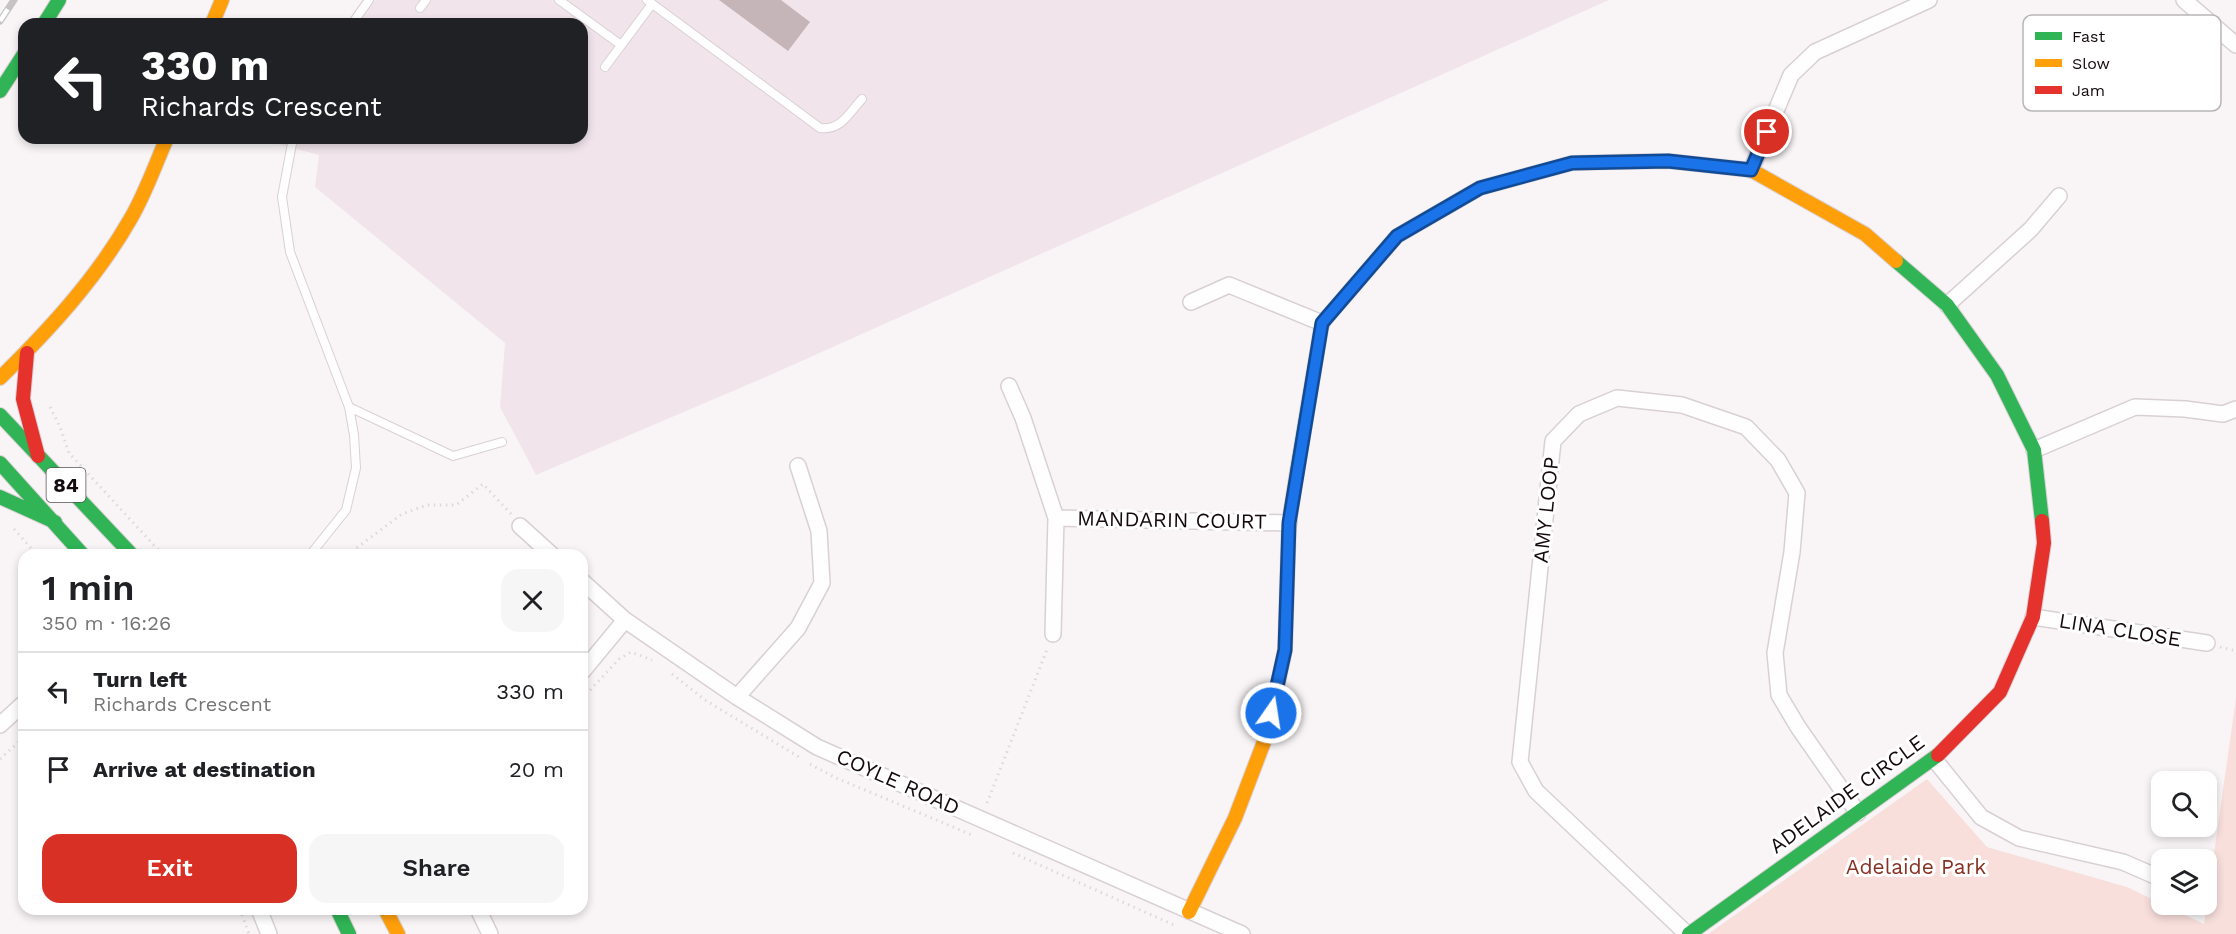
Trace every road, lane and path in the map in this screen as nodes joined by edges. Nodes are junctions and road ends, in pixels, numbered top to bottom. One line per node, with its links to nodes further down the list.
1 (59, 0): 11 (main road)
2 (222, 0): 12 (main road)
3 (369, 0): 13 (lane)
4 (426, 0): 9 (lane)
5 (559, 0): 14 (lane)
6 (1929, 0): 25 (street)
7 (2184, 0): 10 (street)
8 (649, 2): 17 (lane); 22 (lane)
9 (420, 8)
10 (2201, 15)
11 (48, 18)
12 (214, 18)
13 (356, 18)
14 (584, 18)
15 (588, 21): 17 (lane)
16 (2221, 32): 18 (street)
17 (621, 45): 20 (lane)
18 (2236, 45)
19 (18, 64): 21 (main road)
20 (605, 67)
21 (0, 92)
22 (862, 99)
23 (165, 144): 30 (main road)
24 (292, 144): 34 (lane)
25 (1751, 170): 28 (main road, ADELAIDE CIRCLE); 29 (main road, ADELAIDE CIRCLE)
26 (2060, 196): 28 (street)
27 (1191, 302): 29 (street)
28 (1947, 305): 38 (main road, ADELAIDE CIRCLE)
29 (1322, 323): 45 (main road)
30 (27, 353): 31 (main road); 39 (main road)
31 (0, 378)
32 (1009, 386): 43 (street, MANDARIN COURT)
33 (48, 405): 51 (path)
34 (349, 407): 37 (lane); 52 (lane)
35 (2236, 409): 38 (street)
36 (0, 415): 39 (main road, 84)
37 (502, 442)
38 (2034, 450): 56 (main road, ADELAIDE CIRCLE)
39 (38, 456): 50 (main road, 84)
40 (0, 463): 44 (main road, 84)
41 (798, 466): 61 (street)
42 (0, 497): 44 (main road)
43 (1056, 518): 45 (street, MANDARIN COURT); 58 (street, MANDARIN COURT)
44 (55, 522): 49 (main road, 84)
45 (1289, 523): 71 (main road)
46 (11, 526): 48 (path)
47 (520, 526): 53 (path); 54 (street)
48 (32, 549)
49 (78, 549)
50 (126, 549)
51 (157, 549)
52 (315, 549)
53 (354, 549)
54 (545, 549)
55 (588, 586): 57 (street, COYLE ROAD)
56 (2033, 617): 59 (street, LINA CLOSE); 66 (main road, ADELAIDE CIRCLE)
57 (626, 620): 60 (street); 61 (street, COYLE ROAD)
58 (1053, 634): 68 (path)
59 (2207, 643)
60 (588, 665)
61 (737, 697): 68 (street, COYLE ROAD)
62 (18, 708): 63 (street)
63 (0, 725)
64 (18, 742): 65 (path)
65 (0, 759)
66 (1934, 759): 67 (main road, ADELAIDE CIRCLE); 70 (street)
67 (1858, 813): 81 (main road, ADELAIDE CIRCLE); 81 (street, AMY LOOP)
68 (981, 819): 69 (path); 71 (street, COYLE ROAD)
69 (974, 836)
70 (2151, 874)
71 (1189, 912): 80 (street, COYLE ROAD)
72 (261, 915): 76 (street)
73 (340, 915): 77 (main road)
74 (388, 915): 78 (main road)
75 (481, 915): 79 (street)
76 (269, 934)
77 (349, 934)
78 (398, 934)
79 (490, 934)
80 (1242, 934)
81 (1688, 934)

